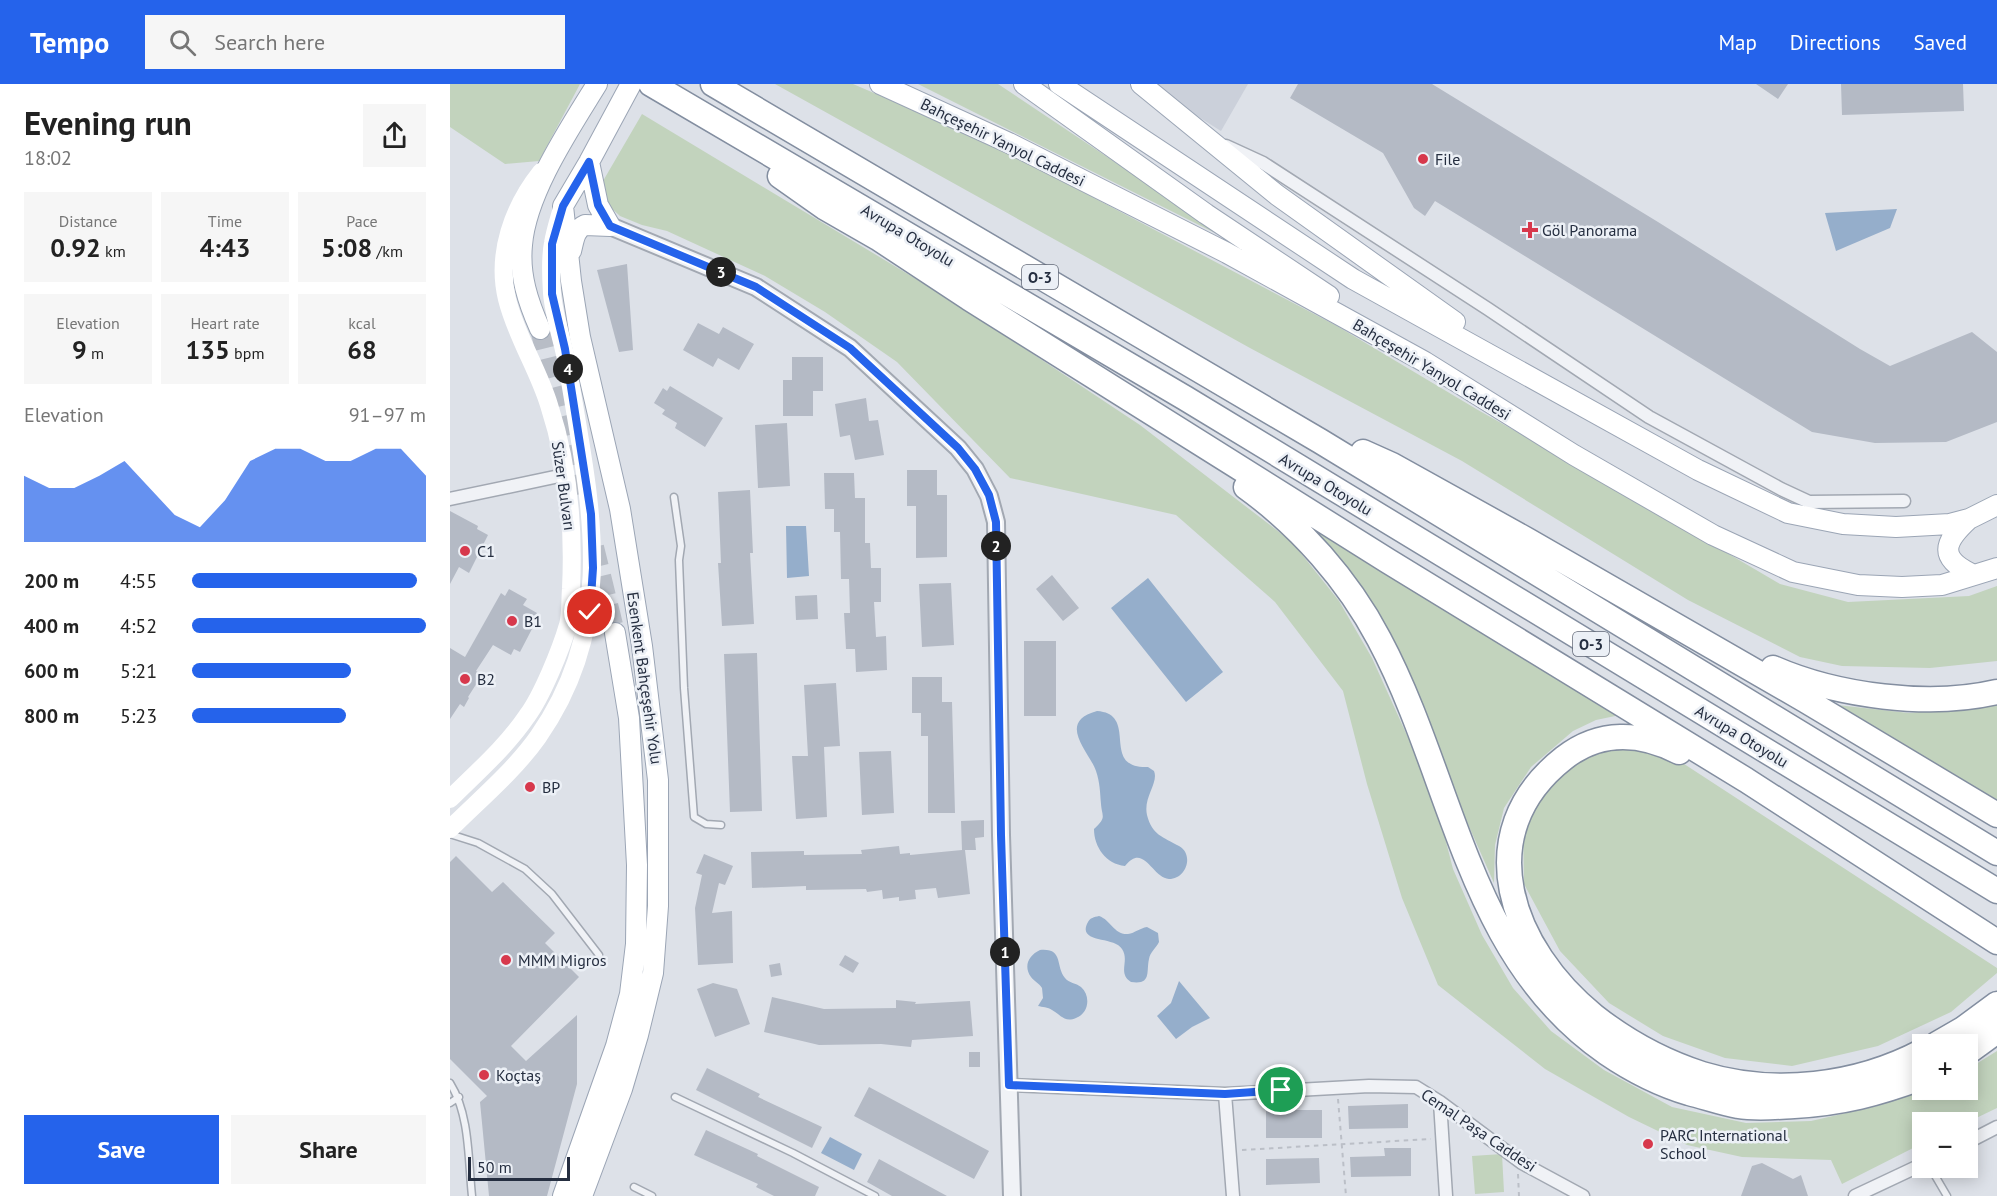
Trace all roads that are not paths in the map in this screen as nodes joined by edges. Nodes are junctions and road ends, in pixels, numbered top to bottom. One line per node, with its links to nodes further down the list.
1 (597, 84): 11 (main road)
2 (631, 84): 12 (main road)
3 (651, 84): 9 (highway, Avrupa Otoyolu / O-3)
4 (713, 84): 20 (highway, Avrupa Otoyolu / O-3)
5 (880, 84): 17 (main road, Bahçeşehir Yanyol Caddesi)
6 (1024, 84): 17 (main road)
7 (1059, 84): 18 (main road)
8 (1141, 84): 10 (main road)
9 (727, 129): 19 (highway); 39 (highway, Avrupa Otoyolu / O-3)
10 (1205, 136): 18 (main road); 24 (street)
11 (557, 150): 16 (main road); 21 (main road, Süzer Bulvarı)
12 (589, 162): 13 (main road); 14 (main road)
13 (563, 206): 15 (main road, Esenkent Bahçeşehir Yolu); 36 (main road, Süzer Bulvarı)
14 (610, 226): 15 (main road); 48 (street)
15 (569, 259): 62 (main road, Esenkent Bahçeşehir Yolu)
16 (540, 329)
17 (1425, 362): 28 (main road, Bahçeşehir Yanyol Caddesi)
18 (1525, 372): 26 (main road)
19 (1173, 426): 32 (highway); 47 (highway)
20 (1320, 441): 29 (highway); 38 (highway, Avrupa Otoyolu / O-3)
21 (564, 475): 23 (street); 33 (main road, Süzer Bulvarı)
22 (674, 497): 35 (lane)
23 (450, 499)
24 (1904, 501)
25 (1997, 505): 26 (main road)
26 (1969, 519): 28 (main road)
27 (1997, 568): 28 (main road, Bahçeşehir Yanyol Caddesi)
28 (1974, 575)
29 (1610, 589): 31 (highway); 34 (highway)
30 (615, 633): 61 (main road, Esenkent Bahçeşehir Yolu)
31 (1997, 692)
32 (1772, 798): 40 (highway); 46 (highway)
33 (450, 799)
34 (1997, 814)
35 (721, 825)
36 (450, 830)
37 (450, 834): 41 (lane)
38 (1997, 853)
39 (1997, 891)
40 (1995, 941)
41 (599, 955)
42 (1997, 1004): 44 (highway)
43 (1997, 1031): 45 (highway)
44 (1954, 1034)
45 (1978, 1045)
46 (1912, 1057)
47 (1912, 1081)
48 (1009, 1085): 50 (street, Cemal Paşa Caddesi); 65 (street)
49 (451, 1086): 51 (lane)
50 (1225, 1094): 53 (street, Cemal Paşa Caddesi); 66 (street)
51 (459, 1097): 54 (lane); 60 (lane)
52 (675, 1097): 64 (lane)
53 (1440, 1102): 67 (street); 68 (street, Cemal Paşa Caddesi)
54 (450, 1103)
55 (1997, 1127): 56 (street)
56 (1978, 1137)
57 (1912, 1169): 69 (street)
58 (1936, 1178): 70 (lane)
59 (634, 1187): 63 (lane)
60 (472, 1196)
61 (563, 1196)
62 (582, 1196)
63 (652, 1196)
64 (874, 1196)
65 (1012, 1196)
66 (1233, 1196)
67 (1446, 1196)
68 (1583, 1196)
69 (1855, 1196)
70 (1947, 1196)

